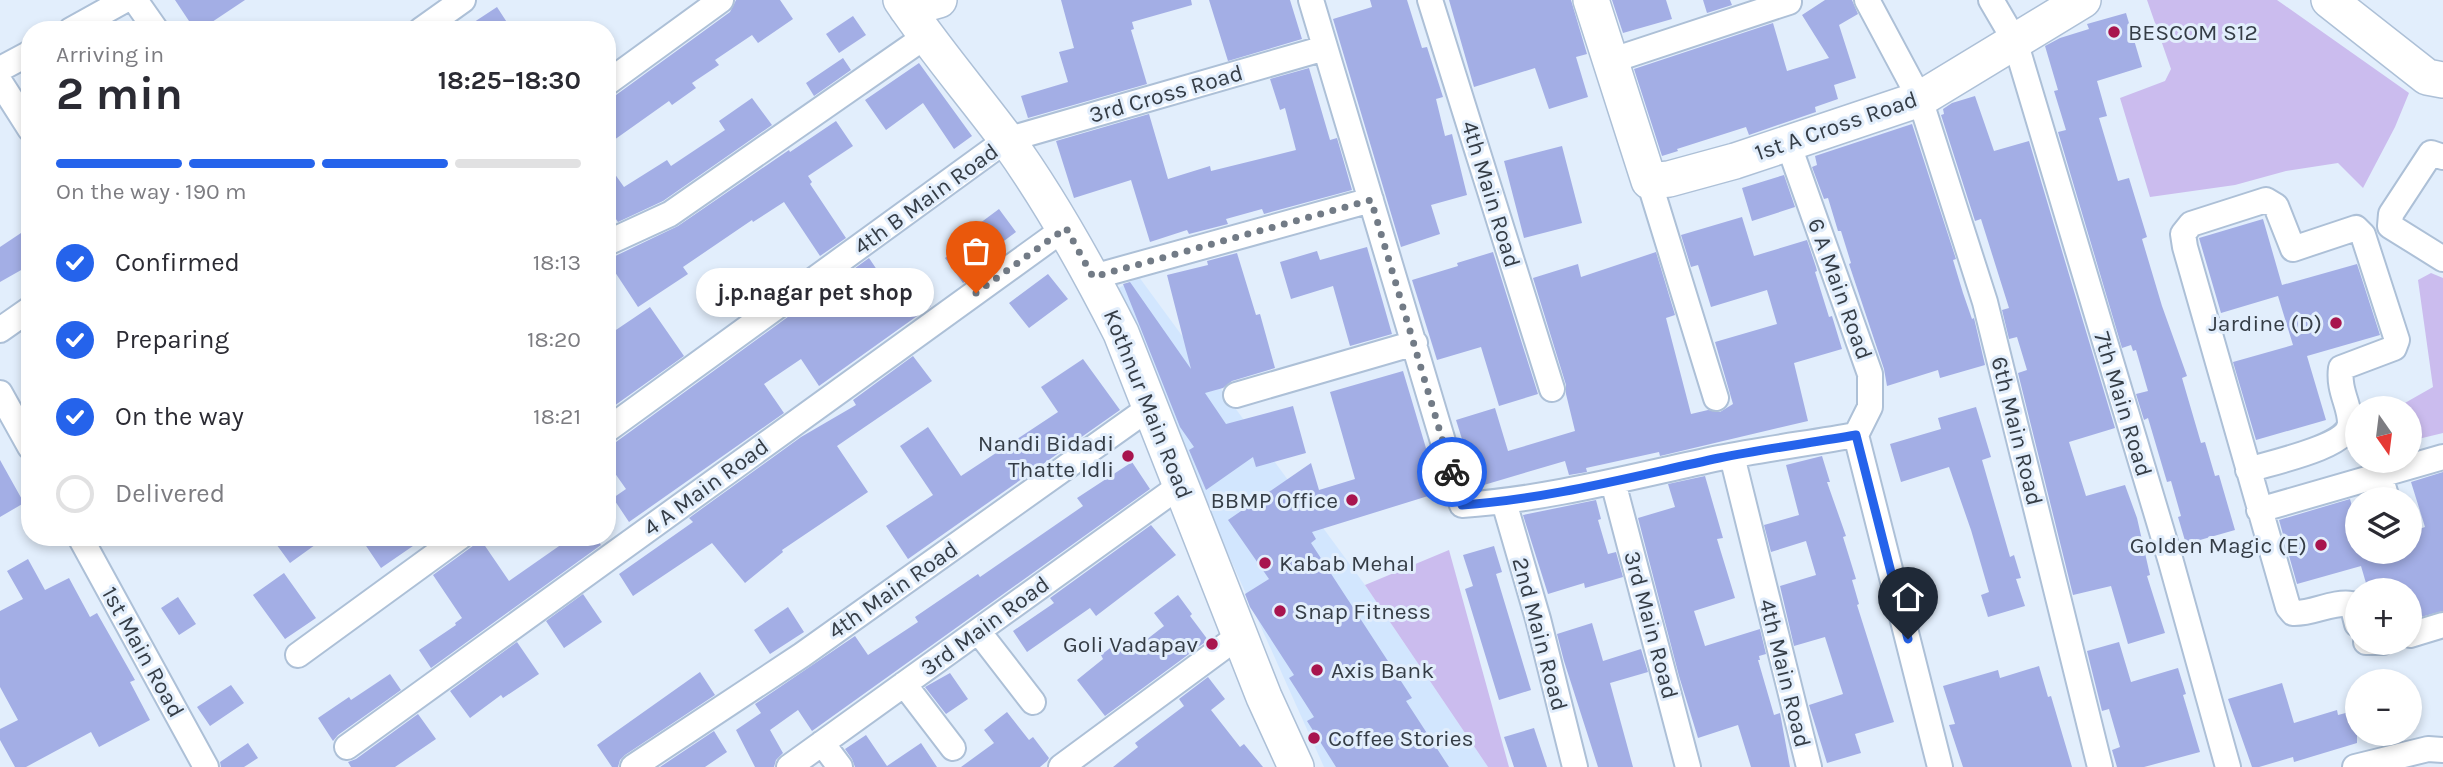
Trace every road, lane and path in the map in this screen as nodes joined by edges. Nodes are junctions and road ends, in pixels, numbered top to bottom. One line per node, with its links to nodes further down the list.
1 (125, 0): 14 (street)
2 (135, 0): 15 (street)
3 (463, 0): 16 (street)
4 (721, 0): 22 (street)
5 (1311, 0): 18 (street)
6 (1430, 0): 39 (street, 4th Main Road)
7 (1591, 0): 20 (main road)
8 (1867, 0): 25 (street, 6th Main Road)
9 (1991, 0): 17 (street, 7th Main Road)
10 (2083, 0): 17 (main road, 1st A Cross Road)
11 (2329, 0): 23 (main road)
12 (1789, 2): 20 (street)
13 (918, 11): 27 (main road, Kothnur Main Road); 33 (street)
14 (87, 21)
15 (150, 21)
16 (434, 21)
17 (2015, 41): 25 (main road, 1st A Cross Road); 81 (street, 7th Main Road)
18 (1325, 48): 27 (street, 3rd Cross Road); 31 (street)
19 (21, 58): 21 (street)
20 (1610, 61): 30 (main road)
21 (0, 69)
22 (616, 76)
23 (2443, 80)
24 (0, 82): 26 (street)
25 (1920, 99): 28 (main road, 1st A Cross Road); 80 (street, 6th Main Road)
26 (21, 115)
27 (1006, 140): 32 (main road, Kothnur Main Road); 44 (street, 4th B Main Road)
28 (1788, 144): 30 (main road, 1st A Cross Road); 46 (street, 6 A Main Road)
29 (2443, 157): 34 (street)
30 (1649, 181): 42 (street)
31 (1371, 200): 35 (street); 38 (street)
32 (1066, 228): 35 (main road, Kothnur Main Road); 67 (street, 4 A Main Road)
33 (616, 239)
34 (2443, 259)
35 (1093, 277): 43 (main road, Kothnur Main Road)
36 (21, 315): 37 (street)
37 (0, 330)
38 (1415, 343): 41 (street); 54 (street)
39 (1552, 388)
40 (0, 393): 45 (street)
41 (1236, 395)
42 (1716, 398)
43 (1149, 408): 52 (main road, Kothnur Main Road); 71 (street, 4th Main Road)
44 (616, 423)
45 (21, 431)
46 (1856, 435): 47 (street); 79 (street)
47 (1732, 456): 51 (street); 78 (street, 4th Main Road)
48 (2443, 457): 50 (street)
49 (2248, 470): 49 (street); 55 (street)
50 (2380, 475): 53 (street); 55 (street)
51 (1613, 482): 54 (street); 77 (street, 3rd Main Road)
52 (1181, 485): 60 (street, 3rd Main Road); 62 (main road, Kothnur Main Road)
53 (2384, 487)
54 (1504, 502): 76 (street, 2nd Main Road)
55 (2259, 510): 58 (street)
56 (84, 546): 70 (street, 1st Main Road)
57 (448, 546): 63 (street)
58 (2345, 603)
59 (2443, 625): 61 (street)
60 (978, 631): 64 (street, 3rd Main Road); 65 (street)
61 (2422, 631)
62 (1240, 635): 74 (street); 75 (main road, Kothnur Main Road)
63 (298, 655)
64 (904, 684): 66 (street, 3rd Main Road); 68 (street)
65 (1033, 702)
66 (822, 743): 72 (street, 3rd Main Road); 73 (street)
67 (347, 747)
68 (953, 748)
69 (2443, 750): 82 (street)
70 (206, 767)
71 (633, 767)
72 (789, 767)
73 (840, 767)
74 (1061, 767)
75 (1296, 767)
76 (1575, 767)
77 (1688, 767)
78 (1809, 767)
79 (1940, 767)
80 (2100, 767)
81 (2228, 767)
82 (2355, 767)

